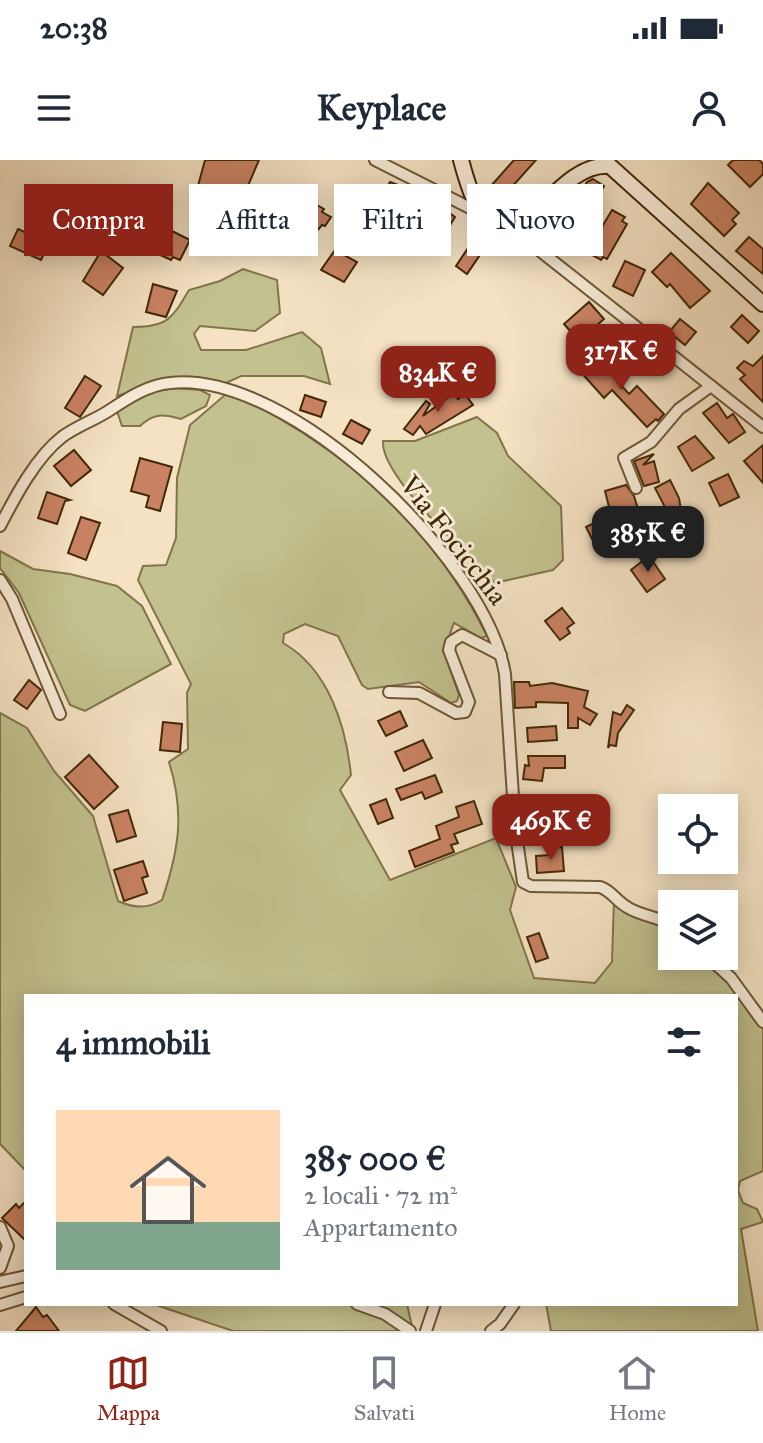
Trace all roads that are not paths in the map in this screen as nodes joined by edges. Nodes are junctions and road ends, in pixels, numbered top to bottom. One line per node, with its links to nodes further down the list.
1 (375, 160): 5 (street)
2 (461, 160): 3 (main road)
3 (469, 184)
4 (559, 184): 7 (main road)
5 (467, 206)
6 (546, 256): 8 (street)
7 (763, 304)
8 (711, 386): 9 (street); 10 (street)
9 (763, 427)
10 (636, 488)
11 (0, 526): 13 (street, Via Focicchia)
12 (0, 580): 15 (street)
13 (501, 655): 14 (street); 16 (street, Via Focicchia)
14 (389, 692)
15 (60, 714)
16 (658, 917)
17 (722, 970): 18 (street)
18 (763, 1022)
19 (0, 1227): 20 (street)
20 (0, 1268)
21 (24, 1276): 22 (street)
22 (0, 1282)
23 (24, 1298): 24 (street)
24 (0, 1305)
25 (117, 1306): 30 (street)
26 (363, 1306): 29 (street)
27 (434, 1306): 31 (street)
28 (513, 1306): 32 (street)
29 (408, 1330)
30 (161, 1331)
31 (426, 1331)
32 (491, 1331)

